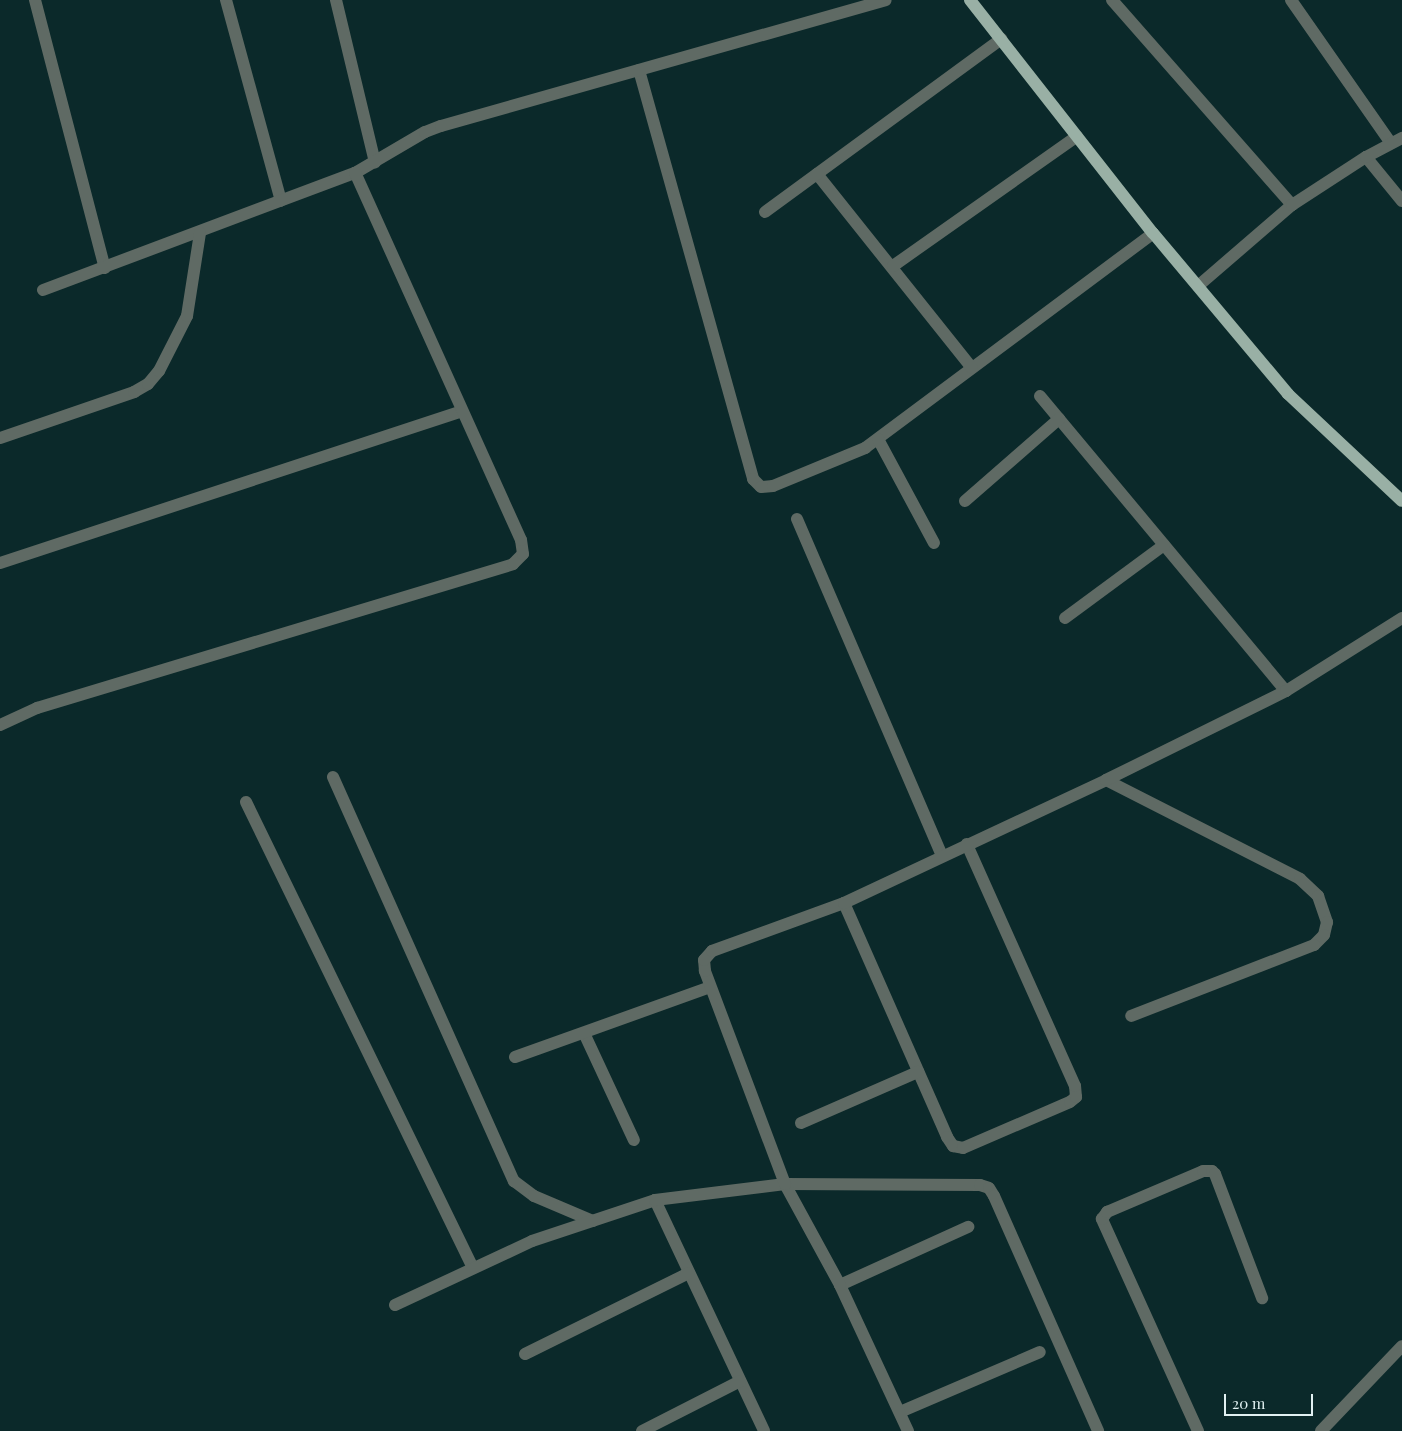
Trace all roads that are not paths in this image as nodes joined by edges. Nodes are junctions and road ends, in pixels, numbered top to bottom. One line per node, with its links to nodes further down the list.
1 (35, 0): 23 (street)
2 (226, 0): 17 (street)
3 (336, 0): 13 (street)
4 (886, 0): 9 (street)
5 (970, 0): 8 (main road)
6 (1112, 0): 18 (street)
7 (1291, 0): 11 (street)
8 (1001, 39): 10 (main road); 15 (street)
9 (639, 70): 13 (street); 31 (street)
10 (1077, 136): 21 (main road); 22 (street)
11 (1396, 140): 12 (street)
12 (1366, 156): 16 (street); 18 (street)
13 (375, 162): 14 (street)
14 (354, 173): 17 (street); 28 (street)
15 (817, 174): 19 (street); 22 (street)
16 (1402, 200)
17 (281, 201): 20 (street)
18 (1292, 205): 24 (street)
19 (765, 212)
20 (200, 233): 23 (street); 30 (street)
21 (1153, 233): 24 (main road); 26 (street)
22 (893, 266): 26 (street)
23 (105, 268): 25 (street)
24 (1198, 286): 33 (main road)
25 (43, 290)
26 (972, 368): 31 (street)
27 (1040, 396): 29 (street)
28 (462, 411): 37 (street); 41 (street)
29 (1059, 419): 32 (street); 36 (street)
30 (0, 438)
31 (878, 439): 35 (street)
32 (964, 501)
33 (1402, 502)
34 (797, 518): 46 (street)
35 (934, 542)
36 (1164, 545): 38 (street); 40 (street)
37 (0, 563)
38 (1065, 618)
39 (1402, 618): 40 (street)
40 (1286, 691): 43 (street)
41 (0, 725)
42 (333, 777): 57 (street)
43 (1106, 780): 45 (street); 49 (street)
44 (246, 802): 59 (street)
45 (967, 844): 46 (street); 52 (street)
46 (942, 856): 47 (street)
47 (844, 903): 48 (street); 52 (street)
48 (710, 987): 50 (street); 55 (street)
49 (1131, 1016)
50 (584, 1033): 51 (street); 54 (street)
51 (515, 1057)
52 (918, 1072): 53 (street)
53 (801, 1123)
54 (634, 1140)
55 (785, 1184): 56 (street); 61 (street); 72 (street)
56 (656, 1200): 57 (street); 60 (street)
57 (593, 1221): 59 (street)
58 (968, 1227): 61 (street)
59 (473, 1268): 63 (street)
60 (690, 1273): 66 (street); 67 (street)
61 (840, 1285): 68 (street)
62 (1262, 1298): 73 (street)
63 (395, 1305)
64 (1402, 1346): 74 (street)
65 (1040, 1352): 68 (street)
66 (525, 1354)
67 (740, 1381): 69 (street); 70 (street)
68 (900, 1412): 71 (street)
69 (642, 1431)
70 (764, 1431)
71 (908, 1431)
72 (1098, 1431)
73 (1198, 1431)
74 (1321, 1431)

